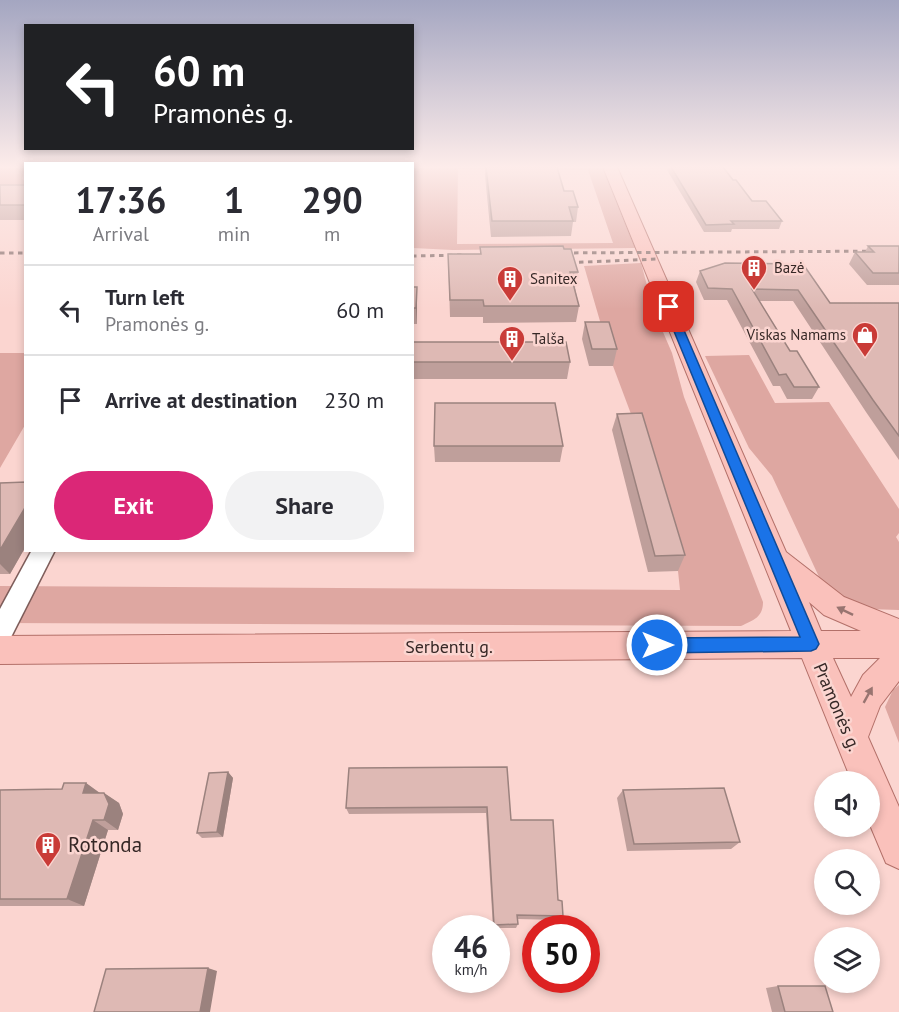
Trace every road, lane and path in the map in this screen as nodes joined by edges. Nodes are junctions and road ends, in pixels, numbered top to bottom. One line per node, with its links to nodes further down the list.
1 (630, 214): 3 (main road, Pramonės g.)
2 (43, 552): 4 (street)
3 (774, 556): 5 (main road, one-way to 3); 6 (main road, Pramonės g.)
4 (0, 633)
5 (899, 633)
6 (811, 644): 7 (main road, Serbentų g.); 8 (main road, Serbentų g.); 10 (main road, Pramonės g.)
7 (899, 644)
8 (0, 650)
9 (899, 662): 10 (main road, one-way to 9)
10 (851, 737): 11 (main road, Pramonės g.)
11 (865, 771)
12 (880, 805): 13 (main road, Pramonės g.)
13 (899, 850)

